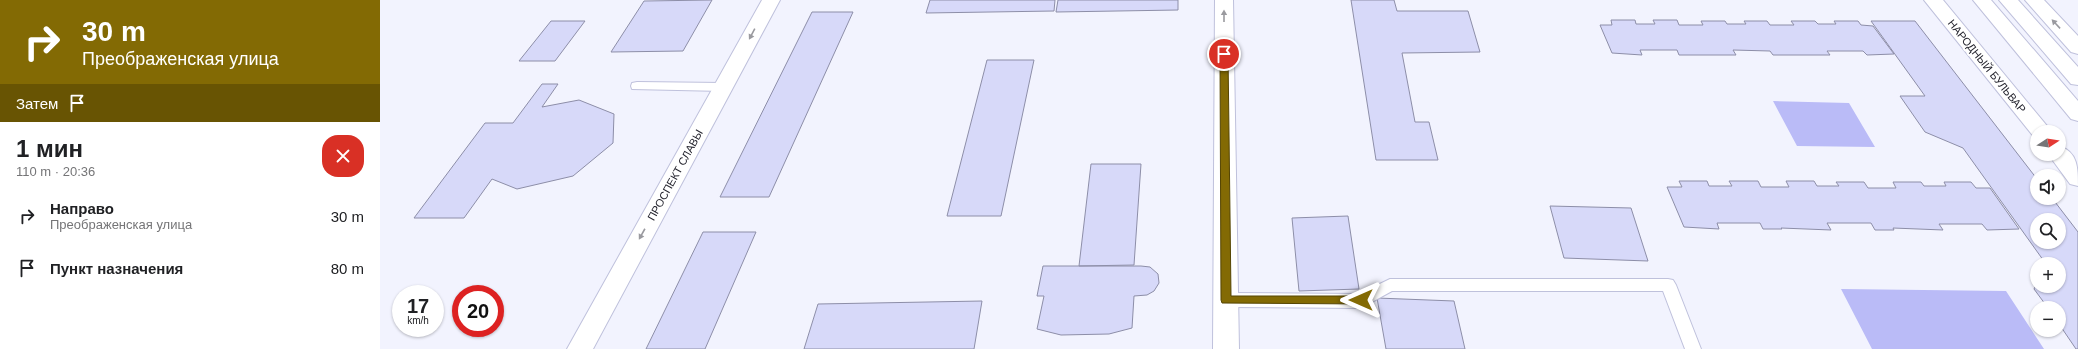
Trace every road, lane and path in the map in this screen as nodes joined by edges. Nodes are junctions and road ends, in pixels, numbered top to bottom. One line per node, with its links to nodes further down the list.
1 (771, 0): 10 (main road, ПРОСПЕКТ СЛАВЫ, one-way to 10)
2 (1224, 0): 15 (main road, one-way to 2)
3 (1933, 0): 12 (main road, НАРОДНЫЙ БУЛЬВАР)
4 (1982, 0): 11 (street)
5 (2008, 0): 8 (street)
6 (2034, 0): 7 (main road, one-way to 6)
7 (2078, 48)
8 (2078, 79)
9 (637, 86): 10 (lane)
10 (723, 87): 16 (main road, ПРОСПЕКТ СЛАВЫ, one-way to 16)
11 (2078, 114)
12 (2035, 125)
13 (2065, 161): 14 (main road)
14 (2078, 178)
15 (1226, 300): 17 (main road); 18 (lane)
16 (580, 349)
17 (1226, 349)
18 (1693, 349)

